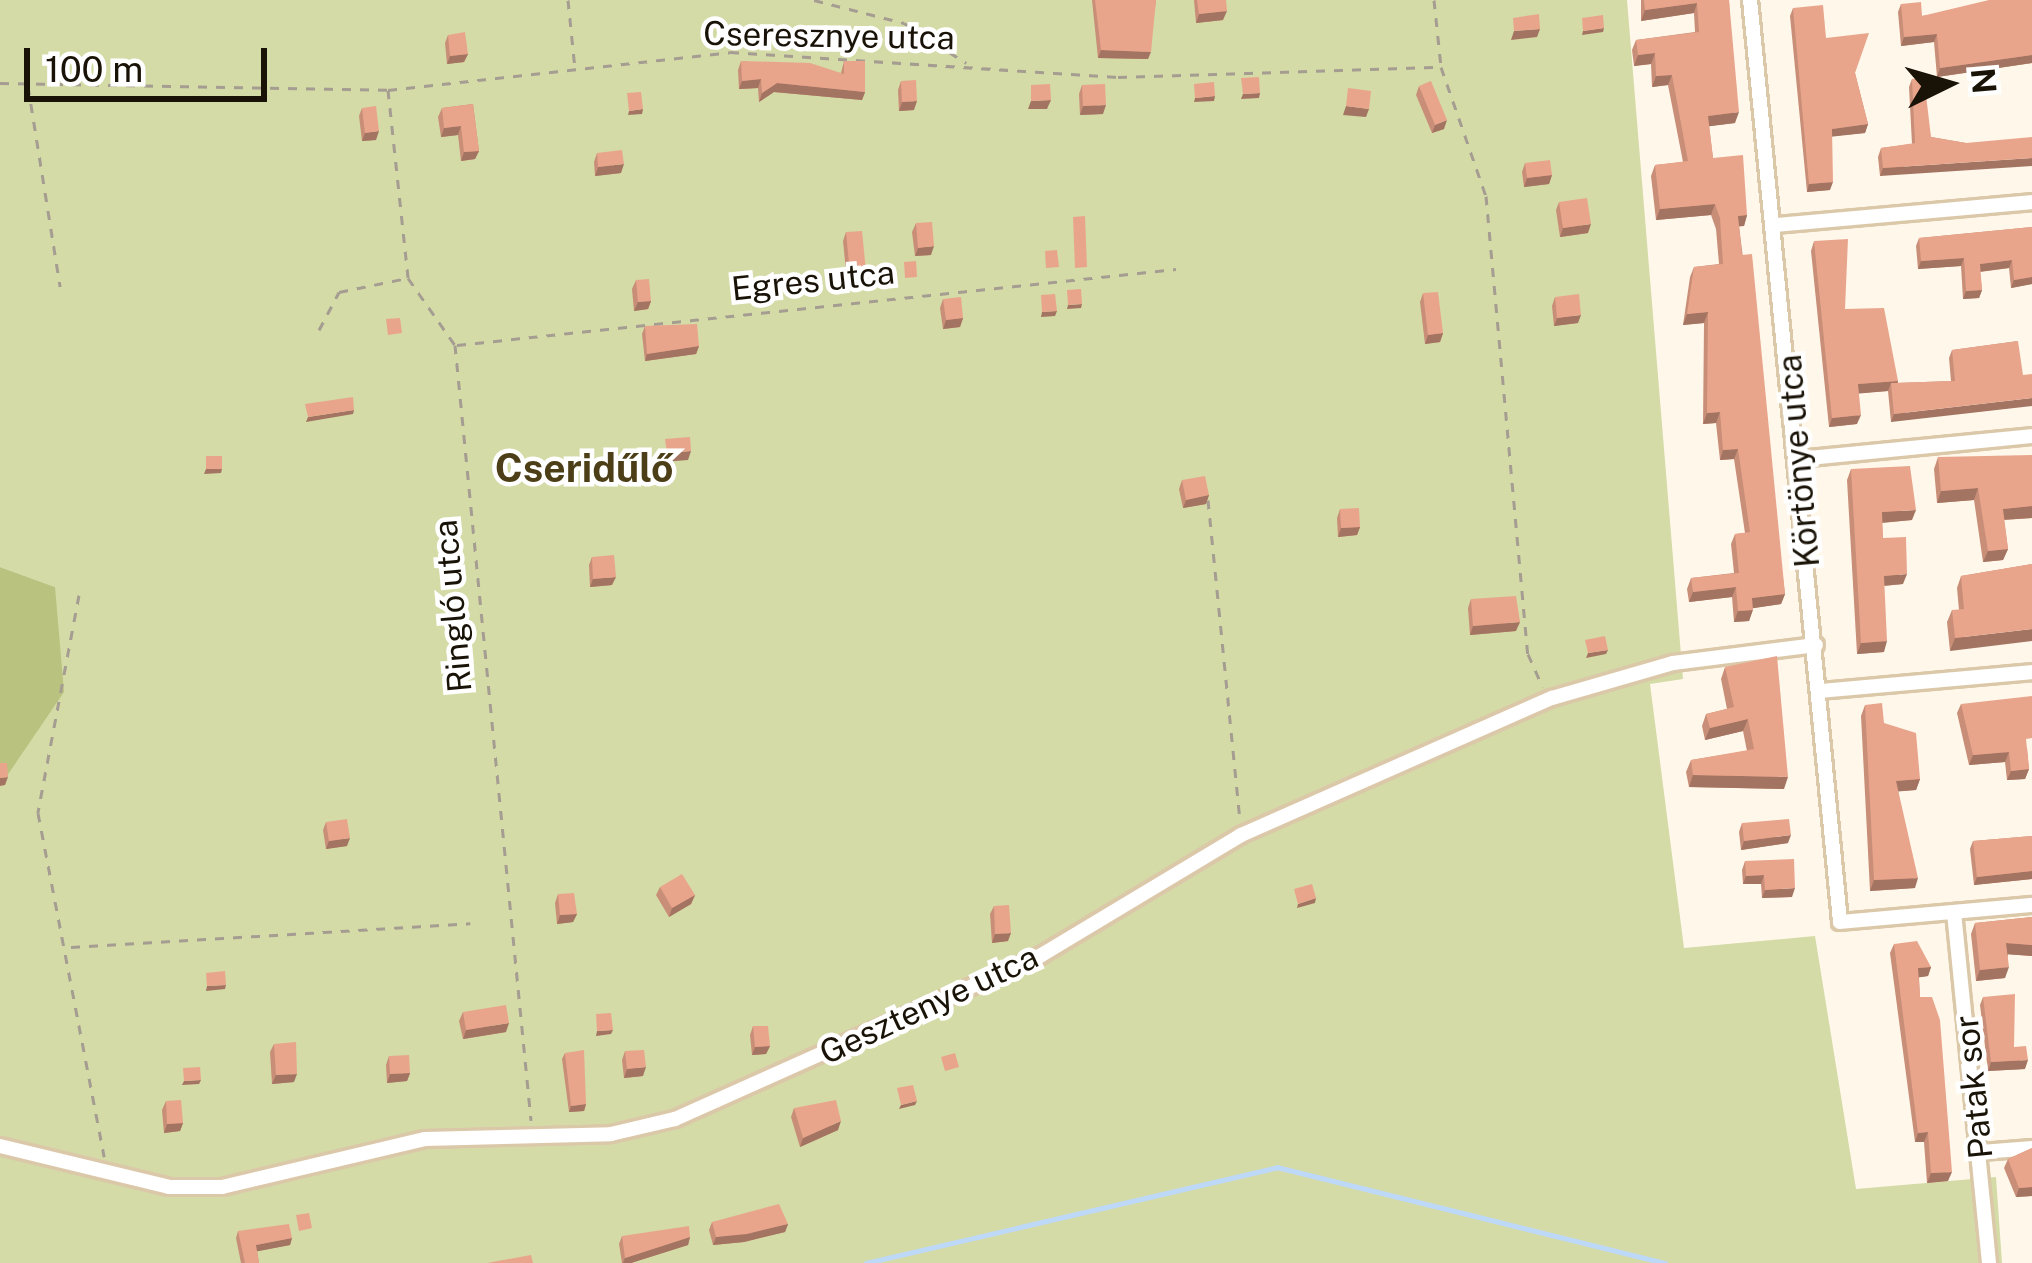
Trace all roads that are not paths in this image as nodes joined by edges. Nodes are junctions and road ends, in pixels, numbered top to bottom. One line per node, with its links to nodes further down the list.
1 (1750, 0): 3 (street, Körtönye utca)
2 (2032, 202): 3 (street)
3 (1776, 225): 5 (street, Körtönye utca)
4 (2032, 436): 5 (street)
5 (1798, 458): 6 (street, Körtönye utca)
6 (1816, 645): 8 (street, Körtönye utca); 11 (street, Gesztenye utca)
7 (2032, 672): 8 (street)
8 (1820, 691): 10 (street, Körtönye utca)
9 (2032, 905): 10 (street)
10 (1954, 912): 13 (street, Patak sor)
11 (0, 1146)
12 (2032, 1148): 13 (street)
13 (1982, 1152): 14 (street, Patak sor)
14 (1989, 1263)

